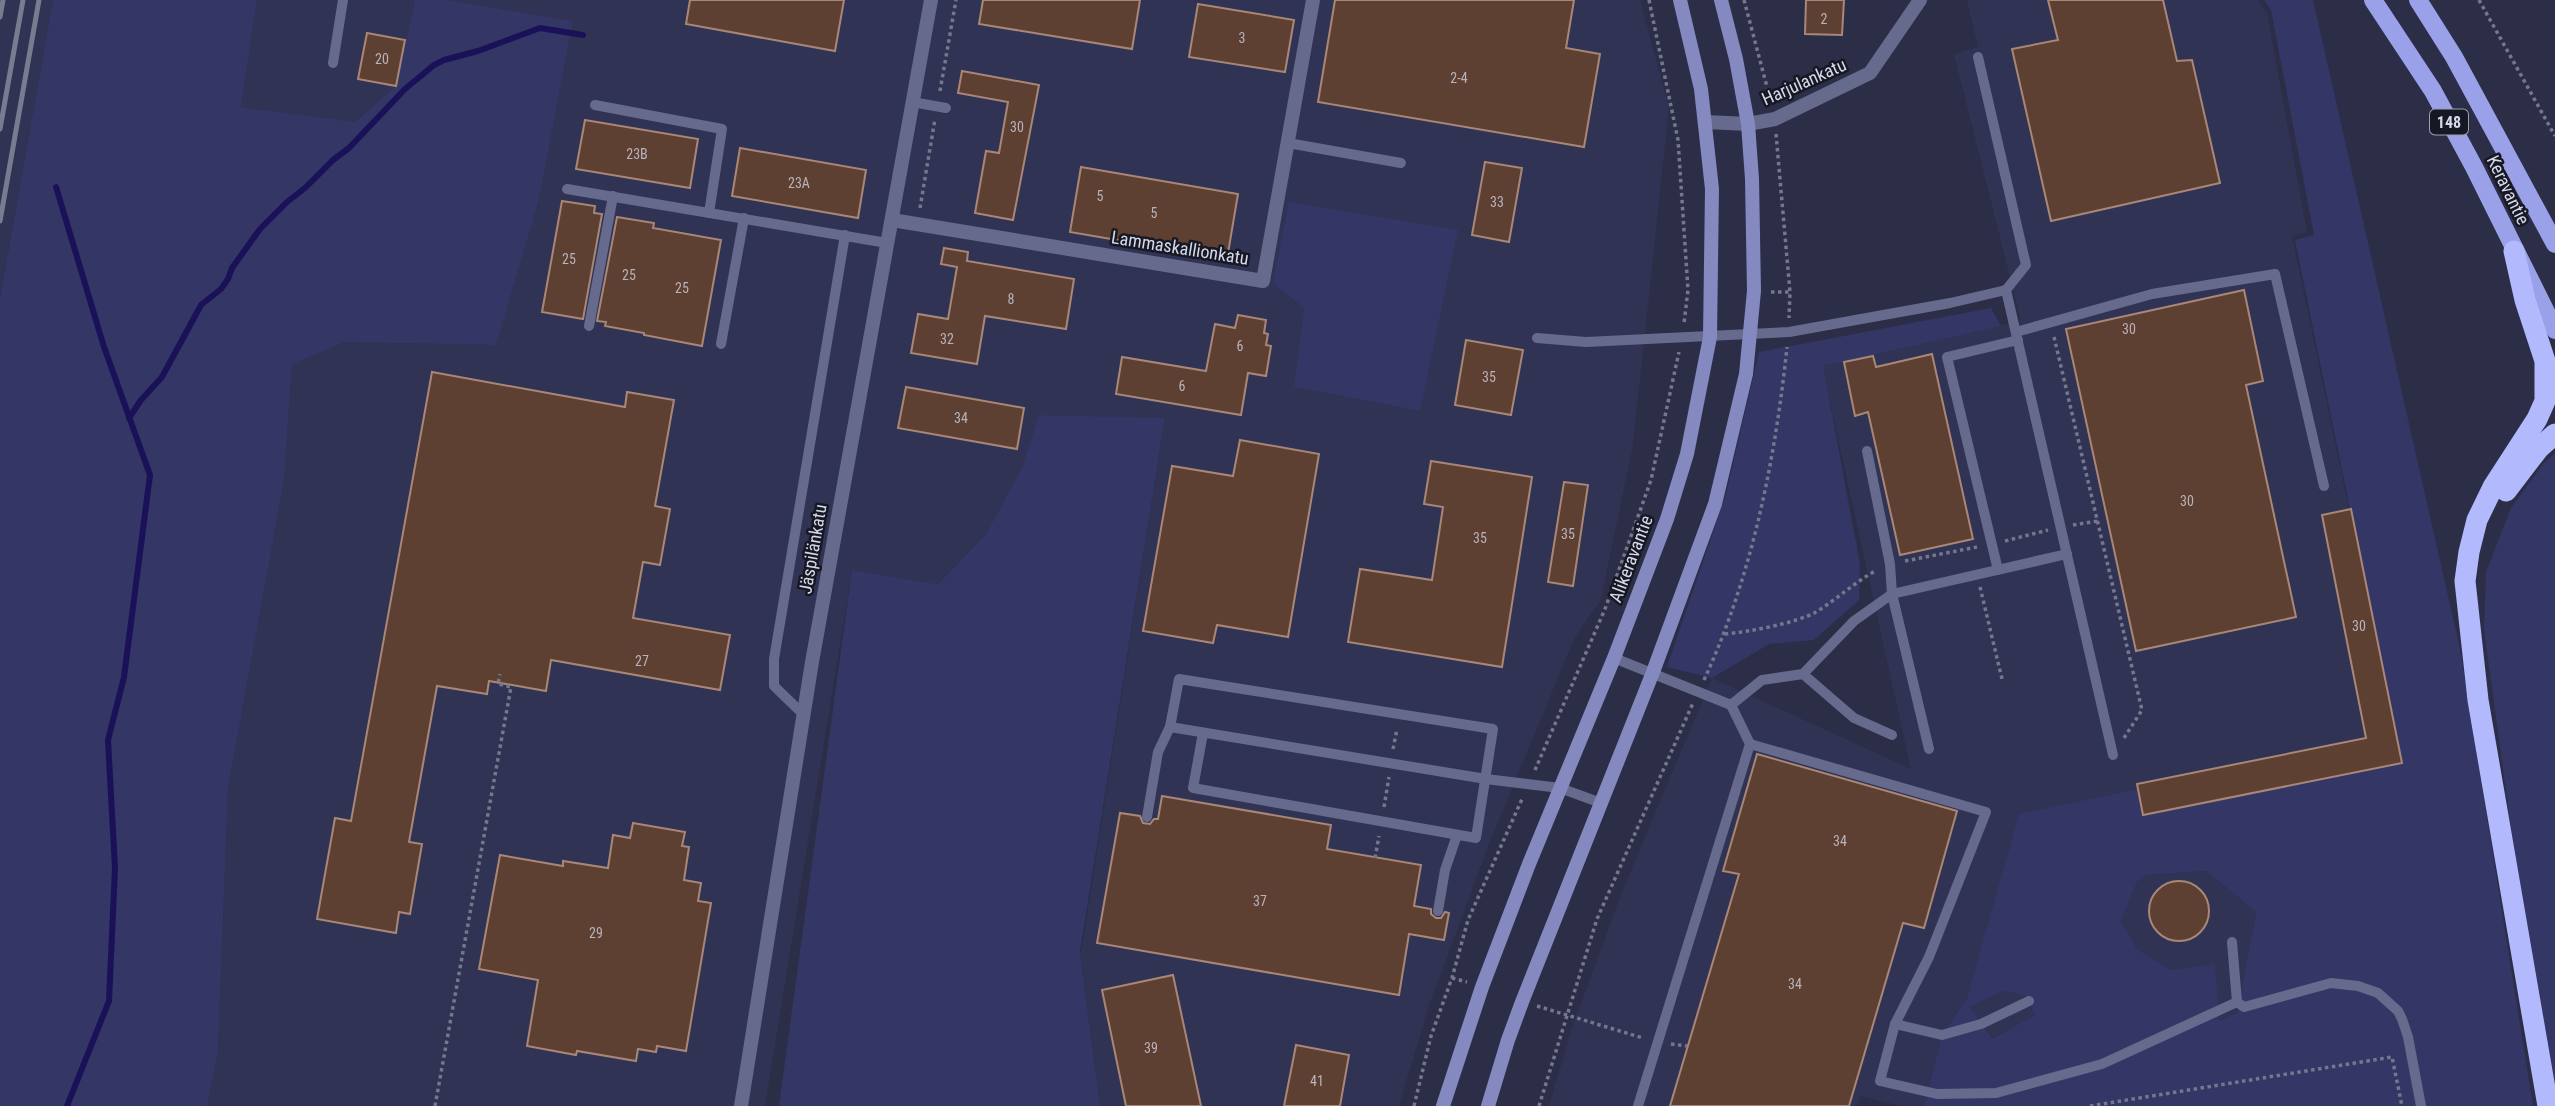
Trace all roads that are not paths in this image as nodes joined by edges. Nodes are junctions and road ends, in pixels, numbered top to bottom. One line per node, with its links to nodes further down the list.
1 (343, 0): 10 (lane)
2 (931, 0): 11 (street, Jäspilänkatu)
3 (1313, 0): 16 (street, Lammaskallionkatu)
4 (1680, 0): 14 (street, Alikeravantie)
5 (1721, 0): 15 (street)
6 (1920, 0): 15 (street, Harjulankatu)
7 (2372, 0): 26 (main road, Keravantie / 148)
8 (2418, 0): 25 (main road, Keravantie / 148)
9 (1978, 57): 27 (lane)
10 (333, 63)
11 (912, 102): 13 (lane); 22 (street, Jäspilänkatu)
12 (595, 105): 20 (lane)
13 (946, 108)
14 (1706, 122): 15 (street, Harjulankatu); 32 (street, Alikeravantie)
15 (1748, 124): 30 (street)
16 (1288, 143): 17 (lane); 22 (street, Lammaskallionkatu)
17 (1401, 163)
18 (567, 189): 19 (lane)
19 (613, 196): 20 (lane); 28 (lane)
20 (709, 213): 21 (lane)
21 (744, 218): 23 (lane); 34 (lane)
22 (892, 220): 24 (street, Jäspilänkatu)
23 (845, 235): 24 (lane); 46 (lane)
24 (887, 243): 46 (street, Jäspilänkatu)
25 (2555, 244)
26 (2514, 251): 29 (main road, Keravantie / 148); 41 (highway)
27 (2006, 290): 30 (lane); 31 (lane)
28 (589, 326)
29 (2555, 330)
30 (1751, 335): 32 (lane); 43 (street)
31 (2017, 336): 37 (lane); 38 (lane); 39 (lane)
32 (1710, 337): 33 (lane); 42 (street, Alikeravantie)
33 (1537, 338)
34 (721, 344)
35 (2555, 435): 41 (highway)
36 (1867, 452): 40 (lane)
37 (2324, 486)
38 (2067, 554): 39 (lane); 52 (lane)
39 (1997, 570): 40 (lane)
40 (1892, 594): 44 (lane); 51 (lane)
41 (2472, 645): 68 (highway)
42 (1614, 658): 43 (lane); 54 (street, Alikeravantie)
43 (1653, 672): 45 (lane); 55 (street)
44 (1803, 674): 45 (lane); 49 (lane)
45 (1731, 705): 50 (lane)
46 (804, 715): 63 (street, Jäspilänkatu)
47 (1170, 727): 48 (lane); 53 (lane); 56 (lane)
48 (1203, 733): 53 (lane); 57 (lane)
49 (1892, 735)
50 (1750, 744): 62 (lane); 66 (lane)
51 (1929, 749)
52 (2113, 755)
53 (1486, 779): 54 (lane); 57 (lane)
54 (1560, 788): 55 (lane); 64 (street, Alikeravantie)
55 (1601, 803): 65 (street)
56 (1147, 817)
57 (1457, 835): 58 (lane)
58 (1438, 911)
59 (2232, 942): 61 (lane)
60 (2029, 1001): 62 (lane)
61 (2236, 1002): 62 (lane); 67 (lane)
62 (1895, 1024)
63 (741, 1106)
64 (1443, 1106)
65 (1488, 1106)
66 (1638, 1106)
67 (2421, 1106)
68 (2548, 1106)

